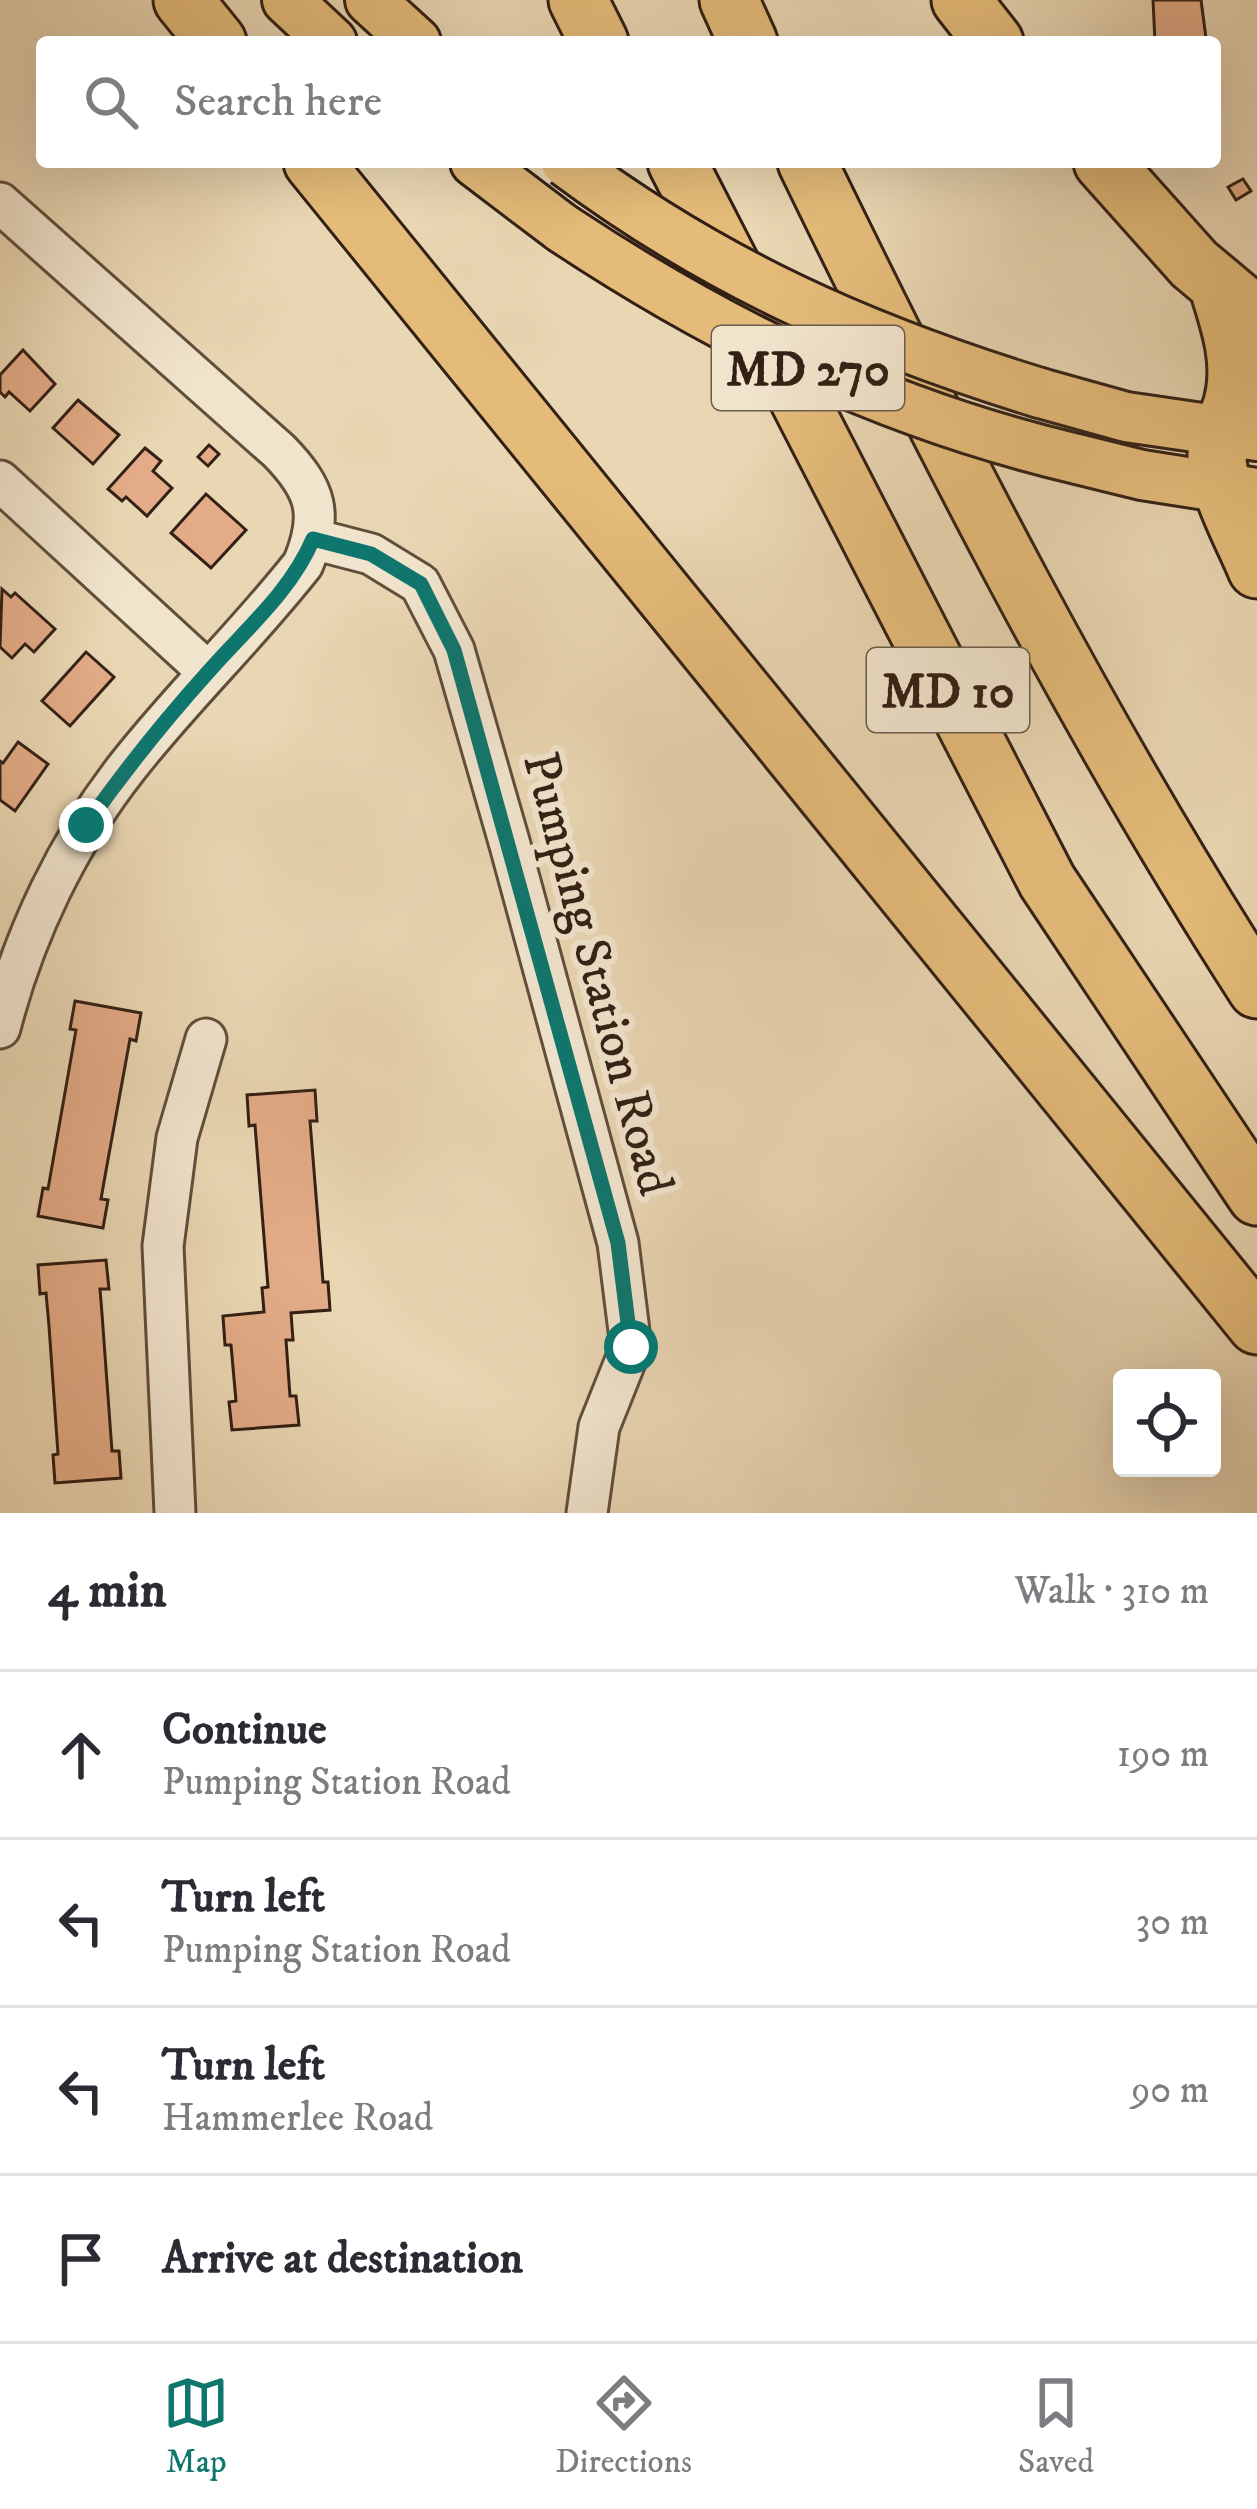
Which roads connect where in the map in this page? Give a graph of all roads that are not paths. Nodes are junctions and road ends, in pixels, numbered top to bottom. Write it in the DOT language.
graph roads {
  1 [pos="183,0"];
  2 [pos="287,0"];
  3 [pos="370,0"];
  4 [pos="578,0"];
  5 [pos="608,0"];
  6 [pos="729,0"];
  7 [pos="961,0"];
  8 [pos="212,36"];
  9 [pos="326,36"];
  10 [pos="409,36"];
  11 [pos="596,36"];
  12 [pos="623,36"];
  13 [pos="745,36"];
  14 [pos="989,36"];
  15 [pos="318,168"];
  16 [pos="483,168"];
  17 [pos="575,168"];
  18 [pos="680,168"];
  19 [pos="809,168"];
  20 [pos="1108,168"];
  21 [pos="0,203"];
  22 [pos="1237,300"];
  23 [pos="1239,433"];
  24 [pos="0,481"];
  25 [pos="1239,490"];
  26 [pos="313,539"];
  27 [pos="1257,569"];
  28 [pos="208,672"];
  29 [pos="1257,989"];
  30 [pos="0,1028"];
  31 [pos="206,1039"];
  32 [pos="1257,1196"];
  33 [pos="1257,1325"];
  34 [pos="175,1513"];
  35 [pos="587,1513"];
  1 -- 8 [label="highway"];
  2 -- 9 [label="main road"];
  3 -- 10 [label="main road"];
  4 -- 11 [label="highway"];
  5 -- 12 [label="highway"];
  6 -- 13 [label="highway"];
  7 -- 14 [label="highway"];
  15 -- 33 [label="highway"];
  16 -- 25 [label="main road, MD 270, bridge"];
  17 -- 23 [label="main road, MD 270, bridge"];
  18 -- 32 [label="highway, MD 10"];
  19 -- 29 [label="highway, MD 10"];
  20 -- 22 [label="highway"];
  21 -- 26 [label="street"];
  22 -- 23 [label="highway"];
  23 -- 25 [label="highway"];
  24 -- 28 [label="street"];
  25 -- 27 [label="highway"];
  26 -- 28 [label="street"];
  26 -- 35 [label="street, Pumping Station Road"];
  28 -- 30 [label="street"];
  31 -- 34 [label="street"];
}
